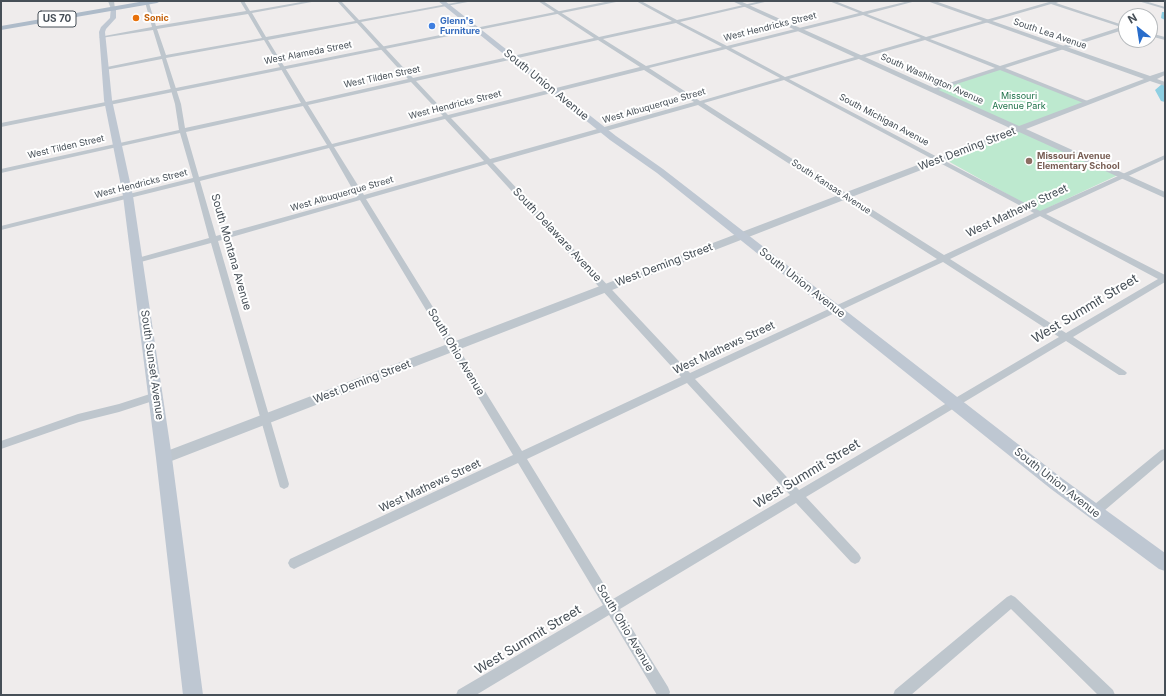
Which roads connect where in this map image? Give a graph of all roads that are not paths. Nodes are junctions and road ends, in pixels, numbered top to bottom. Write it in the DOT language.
graph roads {
  1 [pos="157,1"];
  2 [pos="242,1"];
  3 [pos="315,1"];
  4 [pos="339,1"];
  5 [pos="471,1"];
  6 [pos="540,1"];
  7 [pos="618,1"];
  8 [pos="638,1"];
  9 [pos="735,1"];
  10 [pos="767,1"];
  11 [pos="831,1"];
  12 [pos="914,1"];
  13 [pos="930,1"];
  14 [pos="1044,1"];
  15 [pos="1059,1"];
  16 [pos="1140,1"];
  17 [pos="147,3"];
  18 [pos="444,3"];
  19 [pos="1051,3"];
  20 [pos="112,5"];
  21 [pos="746,6"];
  22 [pos="1165,8"];
  23 [pos="249,12"];
  24 [pos="559,13"];
  25 [pos="863,14"];
  26 [pos="677,21"];
  27 [pos="988,21"];
  28 [pos="359,22"];
  29 [pos="1118,24"];
  30 [pos="1,26"];
  31 [pos="155,28"];
  32 [pos="477,29"];
  33 [pos="799,30"];
  34 [pos="1118,30"];
  35 [pos="102,37"];
  36 [pos="600,38"];
  37 [pos="926,38"];
  38 [pos="265,39"];
  39 [pos="383,48"];
  40 [pos="726,48"];
  41 [pos="1063,48"];
  42 [pos="163,57"];
  43 [pos="860,57"];
  44 [pos="512,58"];
  45 [pos="105,68"];
  46 [pos="283,68"];
  47 [pos="646,68"];
  48 [pos="1001,68"];
  49 [pos="1165,73"];
  50 [pos="785,78"];
  51 [pos="1151,79"];
  52 [pos="413,80"];
  53 [pos="1164,83"];
  54 [pos="174,90"];
  55 [pos="553,90"];
  56 [pos="933,90"];
  57 [pos="700,102"];
  58 [pos="109,103"];
  59 [pos="1088,103"];
  60 [pos="304,104"];
  61 [pos="447,117"];
  62 [pos="1,125"];
  63 [pos="1019,129"];
  64 [pos="602,130"];
  65 [pos="182,131"];
  66 [pos="117,145"];
  67 [pos="330,146"];
  68 [pos="1165,157"];
  69 [pos="939,160"];
  70 [pos="489,162"];
  71 [pos="1,171"];
  72 [pos="1123,176"];
  73 [pos="197,179"];
  74 [pos="1165,195"];
  75 [pos="128,196"];
  76 [pos="845,196"];
  77 [pos="362,198"];
  78 [pos="1041,213"];
  79 [pos="1,228"];
  80 [pos="742,236"];
  81 [pos="214,239"];
  82 [pos="944,259"];
  83 [pos="137,261"];
  84 [pos="1165,278"];
  85 [pos="605,288"];
  86 [pos="835,310"];
  87 [pos="1066,337"];
  88 [pos="452,347"];
  89 [pos="1122,373"];
  90 [pos="689,378"];
  91 [pos="156,396"];
  92 [pos="955,403"];
  93 [pos="266,419"];
  94 [pos="1,445"];
  95 [pos="1165,453"];
  96 [pos="519,457"];
  97 [pos="164,458"];
  98 [pos="284,484"];
  99 [pos="798,496"];
  100 [pos="1094,512"];
  101 [pos="855,558"];
  102 [pos="294,563"];
  103 [pos="1165,563"];
  104 [pos="612,607"];
  105 [pos="663,692"];
  106 [pos="192,695"];
  107 [pos="463,695"];
  108 [pos="900,695"];
  109 [pos="1108,695"];
  1 -- 17 [label="main road, US 70"];
  2 -- 23 [label="street, South Ohio Avenue"];
  3 -- 23 [label="street"];
  4 -- 28 [label="street, South Delaware Avenue"];
  5 -- 18 [label="street"];
  6 -- 24 [label="street, South Kansas Avenue"];
  7 -- 24 [label="street, West Alameda Street"];
  8 -- 26 [label="street, South Michigan Avenue"];
  9 -- 21 [label="street, South Washington Avenue"];
  10 -- 21 [label="street, West Tilden Street"];
  11 -- 25 [label="street"];
  12 -- 25 [label="street, West Hendricks Street"];
  13 -- 27 [label="street, South Lea Avenue"];
  14 -- 19 [label="street"];
  15 -- 19 [label="street, West Albuquerque Street"];
  16 -- 22 [label="street"];
  17 -- 20 [label="main road, US 70"];
  17 -- 31 [label="street, South Montana Avenue"];
  18 -- 28 [label="street"];
  18 -- 32 [label="main road, South Union Avenue"];
  19 -- 27 [label="street, West Albuquerque Street"];
  19 -- 29 [label="street"];
  20 -- 30 [label="main road, US 70"];
  20 -- 35 [label="main road"];
  21 -- 26 [label="street, West Tilden Street"];
  21 -- 33 [label="street, South Washington Avenue"];
  23 -- 31 [label="street"];
  23 -- 38 [label="street, South Ohio Avenue"];
  24 -- 32 [label="street, West Alameda Street"];
  24 -- 36 [label="street, South Kansas Avenue"];
  25 -- 33 [label="street, West Hendricks Street"];
  25 -- 37 [label="street"];
  26 -- 36 [label="street, West Tilden Street"];
  26 -- 40 [label="street, South Michigan Avenue"];
  27 -- 37 [label="street, West Albuquerque Street"];
  27 -- 41 [label="street, South Lea Avenue"];
  28 -- 38 [label="street"];
  28 -- 39 [label="street, South Delaware Avenue"];
  31 -- 35 [label="street"];
  31 -- 42 [label="street, South Montana Avenue"];
  32 -- 39 [label="street, West Alameda Street"];
  32 -- 44 [label="main road, South Union Avenue"];
  33 -- 40 [label="street, West Hendricks Street"];
  33 -- 43 [label="street, South Washington Avenue"];
  34 -- 41 [label="street"];
  35 -- 45 [label="main road, South Sunset Avenue"];
  36 -- 44 [label="street, West Tilden Street"];
  36 -- 47 [label="street, South Kansas Avenue"];
  37 -- 43 [label="street, West Albuquerque Street"];
  37 -- 48 [label="street"];
  38 -- 42 [label="street"];
  38 -- 46 [label="street, South Ohio Avenue"];
  39 -- 46 [label="street, West Alameda Street"];
  39 -- 52 [label="street, South Delaware Avenue"];
  40 -- 47 [label="street, West Hendricks Street"];
  40 -- 50 [label="street, South Michigan Avenue"];
  41 -- 48 [label="street"];
  41 -- 51 [label="street, South Lea Avenue"];
  42 -- 45 [label="street"];
  42 -- 54 [label="street, South Montana Avenue"];
  43 -- 50 [label="street, West Albuquerque Street"];
  43 -- 56 [label="street, South Washington Avenue"];
  44 -- 52 [label="street, West Tilden Street"];
  44 -- 55 [label="main road, South Union Avenue"];
  45 -- 58 [label="main road, South Sunset Avenue"];
  46 -- 54 [label="street, West Alameda Street"];
  46 -- 60 [label="street, South Ohio Avenue"];
  47 -- 55 [label="street, West Hendricks Street"];
  47 -- 57 [label="street, South Kansas Avenue"];
  48 -- 56 [label="street"];
  48 -- 59 [label="street"];
  49 -- 51 [label="street, West Deming Street"];
  50 -- 57 [label="street, West Albuquerque Street"];
  50 -- 69 [label="street, South Michigan Avenue"];
  51 -- 53 [label="street, South Lea Avenue"];
  51 -- 59 [label="street, West Deming Street"];
  52 -- 60 [label="street, West Tilden Street"];
  52 -- 61 [label="street, South Delaware Avenue"];
  54 -- 58 [label="street, West Alameda Street"];
  54 -- 65 [label="street, South Montana Avenue"];
  55 -- 61 [label="street, West Hendricks Street"];
  55 -- 64 [label="main road, South Union Avenue"];
  56 -- 63 [label="street, South Washington Avenue"];
  57 -- 64 [label="street, West Albuquerque Street"];
  57 -- 76 [label="street, South Kansas Avenue"];
  58 -- 62 [label="street, West Alameda Street"];
  58 -- 66 [label="main road, South Sunset Avenue"];
  59 -- 63 [label="street, West Deming Street"];
  60 -- 65 [label="street, West Tilden Street"];
  60 -- 67 [label="street, South Ohio Avenue"];
  61 -- 67 [label="street, West Hendricks Street"];
  61 -- 70 [label="street, South Delaware Avenue"];
  63 -- 69 [label="street, West Deming Street"];
  63 -- 72 [label="street, South Washington Avenue"];
  64 -- 70 [label="street, West Albuquerque Street"];
  64 -- 80 [label="main road, South Union Avenue"];
  65 -- 66 [label="street, West Tilden Street"];
  65 -- 73 [label="street, South Montana Avenue"];
  66 -- 71 [label="street, West Tilden Street"];
  66 -- 75 [label="main road, South Sunset Avenue"];
  67 -- 73 [label="street, West Hendricks Street"];
  67 -- 77 [label="street, South Ohio Avenue"];
  68 -- 72 [label="street, West Mathews Street"];
  69 -- 76 [label="street, West Deming Street"];
  69 -- 78 [label="street, South Michigan Avenue"];
  70 -- 77 [label="street, West Albuquerque Street"];
  70 -- 85 [label="street, South Delaware Avenue"];
  72 -- 74 [label="street, South Washington Avenue"];
  72 -- 78 [label="street, West Mathews Street"];
  73 -- 75 [label="street, West Hendricks Street"];
  73 -- 81 [label="street, South Montana Avenue"];
  75 -- 79 [label="street, West Hendricks Street"];
  75 -- 83 [label="main road, South Sunset Avenue"];
  76 -- 80 [label="street, West Deming Street"];
  76 -- 82 [label="street, South Kansas Avenue"];
  77 -- 81 [label="street, West Albuquerque Street"];
  77 -- 88 [label="street, South Ohio Avenue"];
  78 -- 82 [label="street, West Mathews Street"];
  78 -- 84 [label="street, South Michigan Avenue"];
  80 -- 85 [label="street, West Deming Street"];
  80 -- 86 [label="main road, South Union Avenue"];
  81 -- 83 [label="street, West Albuquerque Street"];
  81 -- 93 [label="street, South Montana Avenue"];
  82 -- 86 [label="street, West Mathews Street"];
  82 -- 87 [label="street, South Kansas Avenue"];
  83 -- 91 [label="main road, South Sunset Avenue"];
  84 -- 87 [label="street, West Summit Street"];
  85 -- 88 [label="street, West Deming Street"];
  85 -- 90 [label="street, South Delaware Avenue"];
  86 -- 90 [label="street, West Mathews Street"];
  86 -- 92 [label="main road, South Union Avenue"];
  87 -- 89 [label="street, South Kansas Avenue"];
  87 -- 92 [label="street, West Summit Street"];
  88 -- 93 [label="street, West Deming Street"];
  88 -- 96 [label="street, South Ohio Avenue"];
  90 -- 96 [label="street, West Mathews Street"];
  90 -- 99 [label="street, South Delaware Avenue"];
  91 -- 94 [label="street"];
  91 -- 97 [label="main road, South Sunset Avenue"];
  92 -- 99 [label="street, West Summit Street"];
  92 -- 100 [label="main road, South Union Avenue"];
  93 -- 97 [label="street, West Deming Street"];
  93 -- 98 [label="street, South Montana Avenue"];
  95 -- 100 [label="street"];
  96 -- 102 [label="street, West Mathews Street"];
  96 -- 104 [label="street, South Ohio Avenue"];
  97 -- 106 [label="main road, South Sunset Avenue"];
  99 -- 101 [label="street, South Delaware Avenue"];
  99 -- 104 [label="street, West Summit Street"];
  100 -- 103 [label="main road, South Union Avenue"];
  104 -- 105 [label="street, South Ohio Avenue"];
  104 -- 107 [label="street, West Summit Street"];
  108 -- 109 [label="street"];
}
